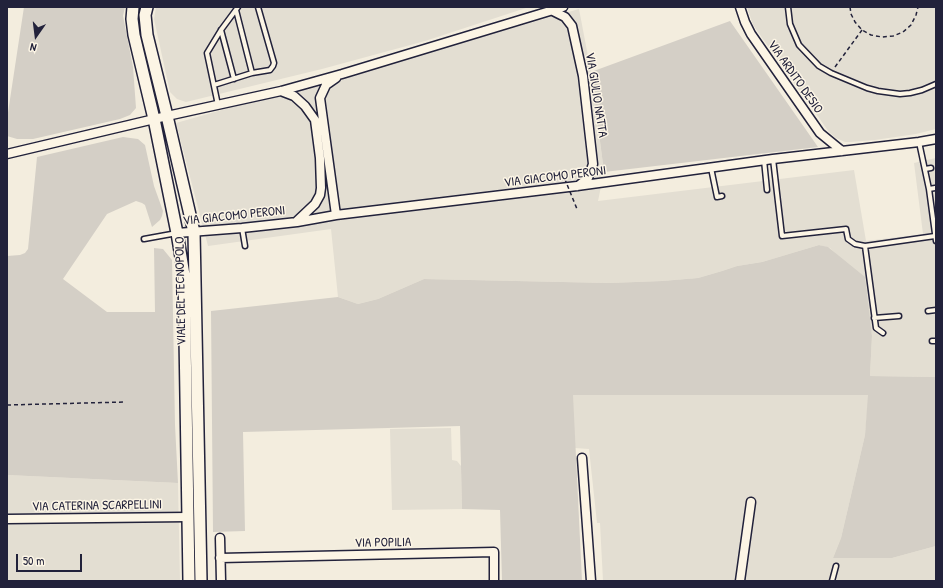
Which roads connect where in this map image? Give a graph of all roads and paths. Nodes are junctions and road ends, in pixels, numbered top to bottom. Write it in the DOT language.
graph roads {
  1 [pos="133,7"];
  2 [pos="147,7"];
  3 [pos="258,7"];
  4 [pos="563,7"];
  5 [pos="740,7"];
  6 [pos="788,7"];
  7 [pos="850,7"];
  8 [pos="918,7"];
  9 [pos="237,8"];
  10 [pos="553,11"];
  11 [pos="221,30"];
  12 [pos="862,30"];
  13 [pos="252,73"];
  14 [pos="831,73"];
  15 [pos="342,74"];
  16 [pos="234,79"];
  17 [pos="936,84"];
  18 [pos="214,85"];
  19 [pos="281,91"];
  20 [pos="218,105"];
  21 [pos="167,116"];
  22 [pos="154,119"];
  23 [pos="936,139"];
  24 [pos="919,142"];
  25 [pos="842,151"];
  26 [pos="7,154"];
  27 [pos="773,158"];
  28 [pos="764,160"];
  29 [pos="711,167"];
  30 [pos="931,168"];
  31 [pos="925,169"];
  32 [pos="562,172"];
  33 [pos="577,186"];
  34 [pos="935,188"];
  35 [pos="929,189"];
  36 [pos="767,190"];
  37 [pos="722,196"];
  38 [pos="577,209"];
  39 [pos="934,210"];
  40 [pos="336,215"];
  41 [pos="297,222"];
  42 [pos="242,228"];
  43 [pos="194,232"];
  44 [pos="177,233"];
  45 [pos="936,238"];
  46 [pos="144,239"];
  47 [pos="245,246"];
  48 [pos="865,246"];
  49 [pos="936,310"];
  50 [pos="928,311"];
  51 [pos="899,316"];
  52 [pos="874,318"];
  53 [pos="883,333"];
  54 [pos="124,402"];
  55 [pos="7,405"];
  56 [pos="582,458"];
  57 [pos="751,502"];
  58 [pos="188,517"];
  59 [pos="7,519"];
  60 [pos="220,538"];
  61 [pos="220,558"];
  62 [pos="836,566"];
  63 [pos="189,581"];
  64 [pos="201,581"];
  65 [pos="221,581"];
  66 [pos="494,581"];
  67 [pos="591,581"];
  68 [pos="740,581"];
  69 [pos="832,581"];
  1 -- 22 [label="main road, VIALE DEL TECNOPOLO"];
  2 -- 21 [label="main road, VIALE DEL TECNOPOLO"];
  3 -- 13 [label="lane"];
  4 -- 10 [label="street"];
  5 -- 25 [label="street, VIA ARDITO DESIO"];
  6 -- 14 [label="lane"];
  7 -- 12 [label="path"];
  8 -- 12 [label="path"];
  9 -- 11 [label="lane"];
  9 -- 13 [label="lane"];
  10 -- 15 [label="street"];
  10 -- 33 [label="street, VIA GIULIO NATTA"];
  11 -- 16 [label="lane"];
  11 -- 18 [label="lane"];
  12 -- 14 [label="path"];
  13 -- 16 [label="lane"];
  14 -- 17 [label="lane"];
  15 -- 19 [label="street"];
  15 -- 40 [label="street"];
  16 -- 18 [label="lane"];
  18 -- 20 [label="lane"];
  19 -- 20 [label="street"];
  19 -- 41 [label="street"];
  20 -- 21 [label="street"];
  21 -- 22 [label="street"];
  21 -- 43 [label="main road, VIALE DEL TECNOPOLO"];
  22 -- 26 [label="street"];
  22 -- 44 [label="main road, VIALE DEL TECNOPOLO"];
  23 -- 24 [label="street, VIA GIACOMO PERONI"];
  24 -- 25 [label="street, VIA GIACOMO PERONI"];
  24 -- 31 [label="lane"];
  25 -- 27 [label="street, VIA GIACOMO PERONI"];
  27 -- 28 [label="street, VIA GIACOMO PERONI"];
  27 -- 48 [label="lane"];
  28 -- 29 [label="street, VIA GIACOMO PERONI"];
  28 -- 36 [label="lane"];
  29 -- 33 [label="street, VIA GIACOMO PERONI"];
  29 -- 37 [label="lane"];
  30 -- 31 [label="lane"];
  31 -- 35 [label="lane"];
  32 -- 38 [label="path, bridge"];
  33 -- 40 [label="street, VIA GIACOMO PERONI"];
  34 -- 35 [label="lane"];
  35 -- 39 [label="lane"];
  39 -- 45 [label="lane"];
  40 -- 41 [label="street, VIA GIACOMO PERONI"];
  41 -- 42 [label="street, VIA GIACOMO PERONI"];
  42 -- 43 [label="street, VIA GIACOMO PERONI"];
  42 -- 47 [label="lane"];
  43 -- 44 [label="street, VIA GIACOMO PERONI"];
  43 -- 64 [label="main road, VIALE DEL TECNOPOLO"];
  44 -- 46 [label="lane"];
  44 -- 58 [label="main road, VIALE DEL TECNOPOLO"];
  45 -- 48 [label="lane"];
  48 -- 52 [label="lane"];
  49 -- 50 [label="lane"];
  51 -- 52 [label="lane"];
  52 -- 53 [label="lane"];
  54 -- 55 [label="path"];
  56 -- 67 [label="street"];
  57 -- 68 [label="street"];
  58 -- 59 [label="street, VIA CATERINA SCARPELLINI"];
  58 -- 63 [label="main road, VIALE DEL TECNOPOLO"];
  60 -- 61 [label="street"];
  61 -- 65 [label="street"];
  61 -- 66 [label="street, VIA POPILIA"];
  62 -- 69 [label="lane"];
}
